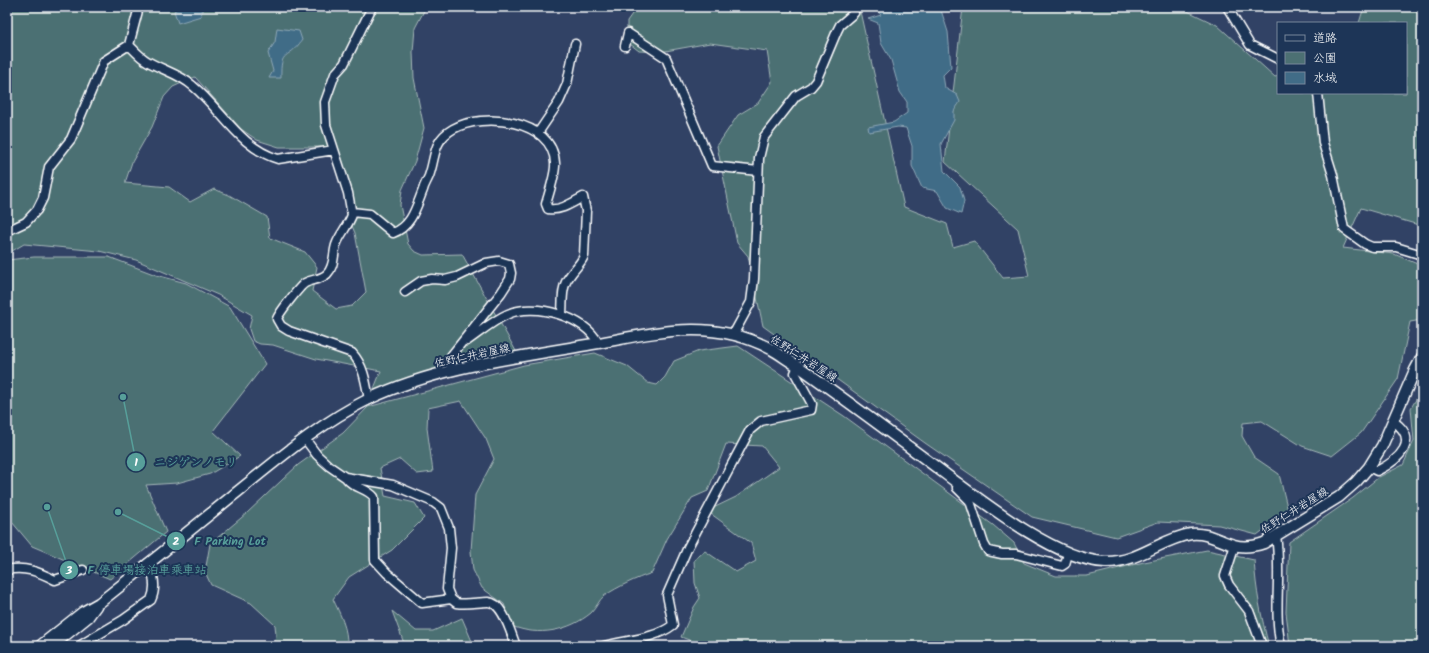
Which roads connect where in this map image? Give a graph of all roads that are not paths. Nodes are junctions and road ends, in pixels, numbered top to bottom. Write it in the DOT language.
graph roads {
  1 [pos="139,7"];
  2 [pos="372,7"];
  3 [pos="851,7"];
  4 [pos="1227,7"];
  5 [pos="575,44"];
  6 [pos="129,45"];
  7 [pos="625,46"];
  8 [pos="1277,58"];
  9 [pos="1318,94"];
  10 [pos="538,133"];
  11 [pos="334,150"];
  12 [pos="758,171"];
  13 [pos="352,212"];
  14 [pos="7,231"];
  15 [pos="1422,254"];
  16 [pos="405,292"];
  17 [pos="562,314"];
  18 [pos="733,335"];
  19 [pos="598,343"];
  20 [pos="462,345"];
  21 [pos="1422,357"];
  22 [pos="798,366"];
  23 [pos="450,371"];
  24 [pos="369,400"];
  25 [pos="1393,421"];
  26 [pos="305,439"];
  27 [pos="1369,467"];
  28 [pos="345,477"];
  29 [pos="958,483"];
  30 [pos="1276,536"];
  31 [pos="1235,545"];
  32 [pos="1068,554"];
  33 [pos="148,563"];
  34 [pos="7,570"];
  35 [pos="83,570"];
  36 [pos="451,599"];
  37 [pos="99,603"];
  38 [pos="624,643"];
  39 [pos="40,646"];
  40 [pos="52,646"];
  41 [pos="79,646"];
  42 [pos="516,646"];
  43 [pos="604,646"];
  44 [pos="1262,646"];
  45 [pos="1281,646"];
  1 -- 6 [label="street"];
  2 -- 11 [label="street"];
  3 -- 12 [label="street"];
  4 -- 8 [label="street"];
  5 -- 10 [label="street"];
  6 -- 11 [label="street"];
  6 -- 14 [label="street"];
  7 -- 12 [label="street"];
  9 -- 15 [label="street"];
  10 -- 13 [label="street"];
  10 -- 17 [label="street"];
  11 -- 13 [label="street"];
  12 -- 18 [label="street"];
  13 -- 24 [label="street"];
  16 -- 20 [label="street"];
  17 -- 19 [label="street"];
  17 -- 20 [label="street"];
  18 -- 19 [label="main road, 佐野仁井岩屋線"];
  18 -- 22 [label="main road, 佐野仁井岩屋線"];
  19 -- 23 [label="main road, 佐野仁井岩屋線"];
  20 -- 23 [label="street"];
  21 -- 25 [label="main road, 佐野仁井岩屋線"];
  22 -- 29 [label="main road, 佐野仁井岩屋線"];
  22 -- 38 [label="street"];
  23 -- 24 [label="main road, 佐野仁井岩屋線"];
  24 -- 26 [label="main road, 佐野仁井岩屋線"];
  25 -- 27 [label="main road, 佐野仁井岩屋線"];
  25 -- 27 [label="street"];
  26 -- 28 [label="street"];
  26 -- 33 [label="main road, 佐野仁井岩屋線"];
  27 -- 30 [label="main road, 佐野仁井岩屋線"];
  28 -- 36 [label="street"];
  28 -- 36 [label="street"];
  29 -- 32 [label="main road, 佐野仁井岩屋線"];
  29 -- 32 [label="street"];
  30 -- 31 [label="main road, 佐野仁井岩屋線"];
  30 -- 45 [label="street"];
  31 -- 32 [label="main road, 佐野仁井岩屋線"];
  31 -- 44 [label="street"];
  33 -- 37 [label="main road, 佐野仁井岩屋線"];
  33 -- 41 [label="street"];
  34 -- 35 [label="street"];
  36 -- 42 [label="street"];
  37 -- 39 [label="main road, 佐野仁井岩屋線"];
  37 -- 40 [label="main road, 佐野仁井岩屋線"];
  38 -- 43 [label="street"];
}
